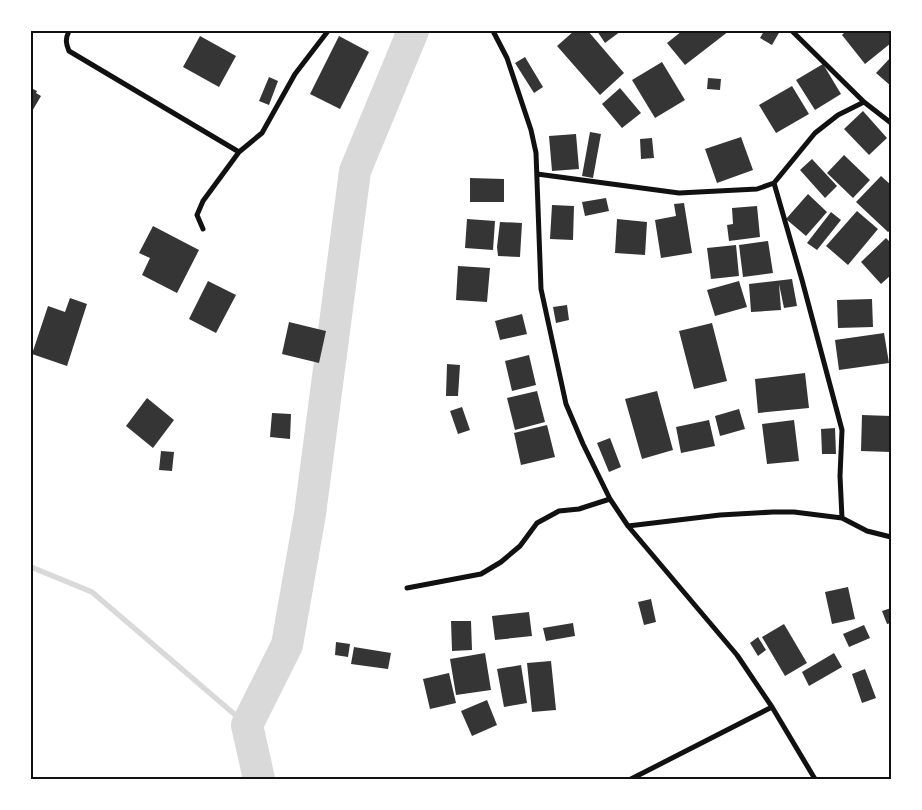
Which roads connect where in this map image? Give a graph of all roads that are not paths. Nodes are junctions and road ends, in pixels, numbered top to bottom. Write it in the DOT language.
graph roads {
  1 [pos="69,31"];
  2 [pos="328,31"];
  3 [pos="493,31"];
  4 [pos="792,31"];
  5 [pos="864,102"];
  6 [pos="891,123"];
  7 [pos="239,152"];
  8 [pos="537,174"];
  9 [pos="774,183"];
  10 [pos="203,229"];
  11 [pos="610,499"];
  12 [pos="842,518"];
  13 [pos="628,526"];
  14 [pos="891,537"];
  15 [pos="407,588"];
  16 [pos="772,707"];
  17 [pos="631,779"];
  18 [pos="815,779"];
  1 -- 7 [label="street"];
  2 -- 7 [label="street"];
  3 -- 8 [label="street"];
  4 -- 5 [label="street"];
  5 -- 6 [label="street"];
  5 -- 9 [label="street"];
  7 -- 10 [label="street"];
  8 -- 9 [label="street"];
  8 -- 11 [label="street"];
  9 -- 12 [label="street"];
  11 -- 13 [label="street"];
  11 -- 15 [label="street"];
  12 -- 13 [label="street"];
  12 -- 14 [label="street"];
  13 -- 16 [label="street"];
  16 -- 17 [label="street"];
  16 -- 18 [label="street"];
}
